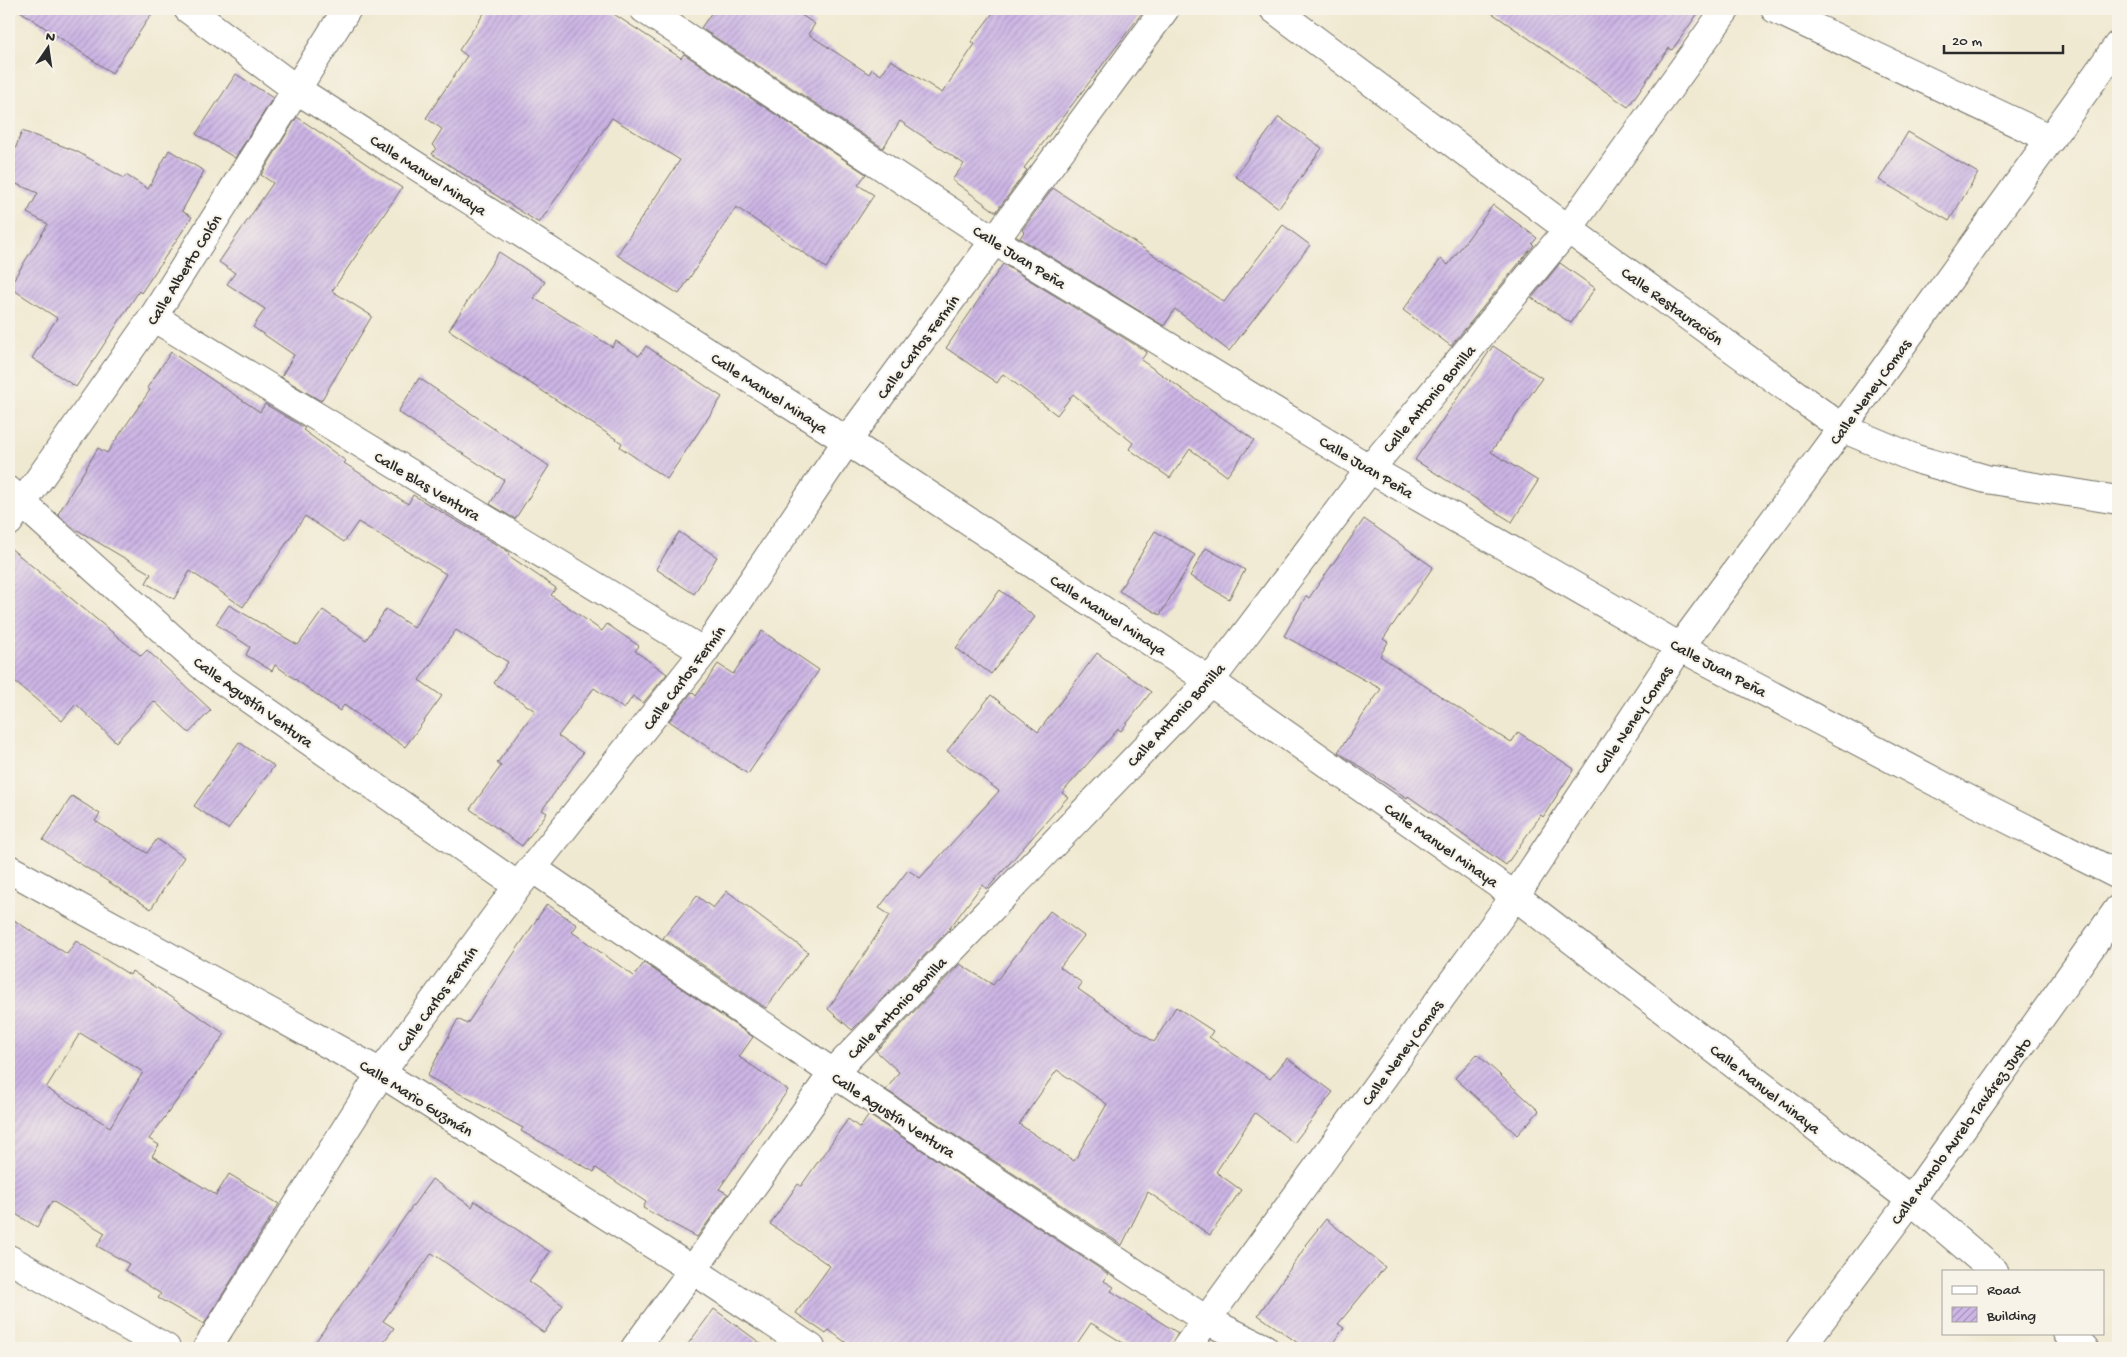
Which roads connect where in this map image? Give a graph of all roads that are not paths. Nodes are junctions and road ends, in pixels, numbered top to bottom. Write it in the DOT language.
graph roads {
  1 [pos="188,9"];
  2 [pos="347,9"];
  3 [pos="644,9"];
  4 [pos="1164,9"];
  5 [pos="1274,9"];
  6 [pos="1726,9"];
  7 [pos="1775,9"];
  8 [pos="2118,45"];
  9 [pos="296,89"];
  10 [pos="2051,139"];
  11 [pos="1568,229"];
  12 [pos="995,242"];
  13 [pos="153,318"];
  14 [pos="1842,428"];
  15 [pos="847,441"];
  16 [pos="1370,469"];
  17 [pos="2118,500"];
  18 [pos="14,506"];
  19 [pos="1680,647"];
  20 [pos="704,652"];
  21 [pos="1210,681"];
  22 [pos="9,869"];
  23 [pos="2118,875"];
  24 [pos="525,877"];
  25 [pos="1515,896"];
  26 [pos="2118,909"];
  27 [pos="381,1073"];
  28 [pos="833,1073"];
  29 [pos="1910,1200"];
  30 [pos="9,1259"];
  31 [pos="693,1270"];
  32 [pos="1993,1270"];
  33 [pos="1206,1320"];
  34 [pos="2068,1334"];
  35 [pos="166,1348"];
  36 [pos="207,1348"];
  37 [pos="635,1348"];
  38 [pos="811,1348"];
  39 [pos="1186,1348"];
  40 [pos="1264,1348"];
  41 [pos="1800,1348"];
  42 [pos="2084,1348"];
  1 -- 9 [label="street, Calle Manuel Minaya"];
  2 -- 9 [label="street, Calle Alberto Colón"];
  3 -- 12 [label="street, Calle Juan Peña"];
  4 -- 12 [label="street, Calle Carlos Fermín"];
  5 -- 11 [label="street, Calle Restauración"];
  6 -- 11 [label="street, Calle Antonio Bonilla"];
  7 -- 10 [label="street"];
  8 -- 10 [label="street, Calle Neney Comas"];
  9 -- 13 [label="street, Calle Alberto Colón"];
  9 -- 15 [label="street, Calle Manuel Minaya"];
  10 -- 14 [label="street, Calle Neney Comas"];
  11 -- 14 [label="street, Calle Restauración"];
  11 -- 16 [label="street, Calle Antonio Bonilla"];
  12 -- 15 [label="street, Calle Carlos Fermín"];
  12 -- 16 [label="street, Calle Juan Peña"];
  13 -- 18 [label="street, Calle Alberto Colón"];
  13 -- 20 [label="street, Calle Blas Ventura"];
  14 -- 17 [label="street, Calle Restauración"];
  14 -- 19 [label="street, Calle Neney Comas"];
  15 -- 20 [label="street, Calle Carlos Fermín"];
  15 -- 21 [label="street, Calle Manuel Minaya"];
  16 -- 19 [label="street, Calle Juan Peña"];
  16 -- 21 [label="street, Calle Antonio Bonilla"];
  18 -- 24 [label="street, Calle Agustín Ventura"];
  19 -- 23 [label="street, Calle Juan Peña"];
  19 -- 25 [label="street, Calle Neney Comas"];
  20 -- 24 [label="street, Calle Carlos Fermín"];
  21 -- 25 [label="street, Calle Manuel Minaya"];
  21 -- 28 [label="street, Calle Antonio Bonilla"];
  22 -- 27 [label="street, Calle Mario Guzmán"];
  24 -- 27 [label="street, Calle Carlos Fermín"];
  24 -- 28 [label="street, Calle Agustín Ventura"];
  25 -- 29 [label="street, Calle Manuel Minaya"];
  25 -- 33 [label="street, Calle Neney Comas"];
  26 -- 29 [label="street, Calle Manolo Aurelo Tavárez Justo"];
  27 -- 31 [label="street, Calle Mario Guzmán"];
  27 -- 36 [label="street, Calle Carlos Fermín"];
  28 -- 31 [label="street, Calle Antonio Bonilla"];
  28 -- 33 [label="street, Calle Agustín Ventura"];
  29 -- 32 [label="street, Calle Manuel Minaya"];
  29 -- 41 [label="street, Calle Manolo Aurelo Tavárez Justo"];
  30 -- 35 [label="street"];
  31 -- 37 [label="street, Calle Antonio Bonilla"];
  31 -- 38 [label="street, Calle Mario Guzmán"];
  33 -- 39 [label="street, Calle Neney Comas"];
  33 -- 40 [label="street, Calle Agustín Ventura"];
  34 -- 42 [label="street"];
}
